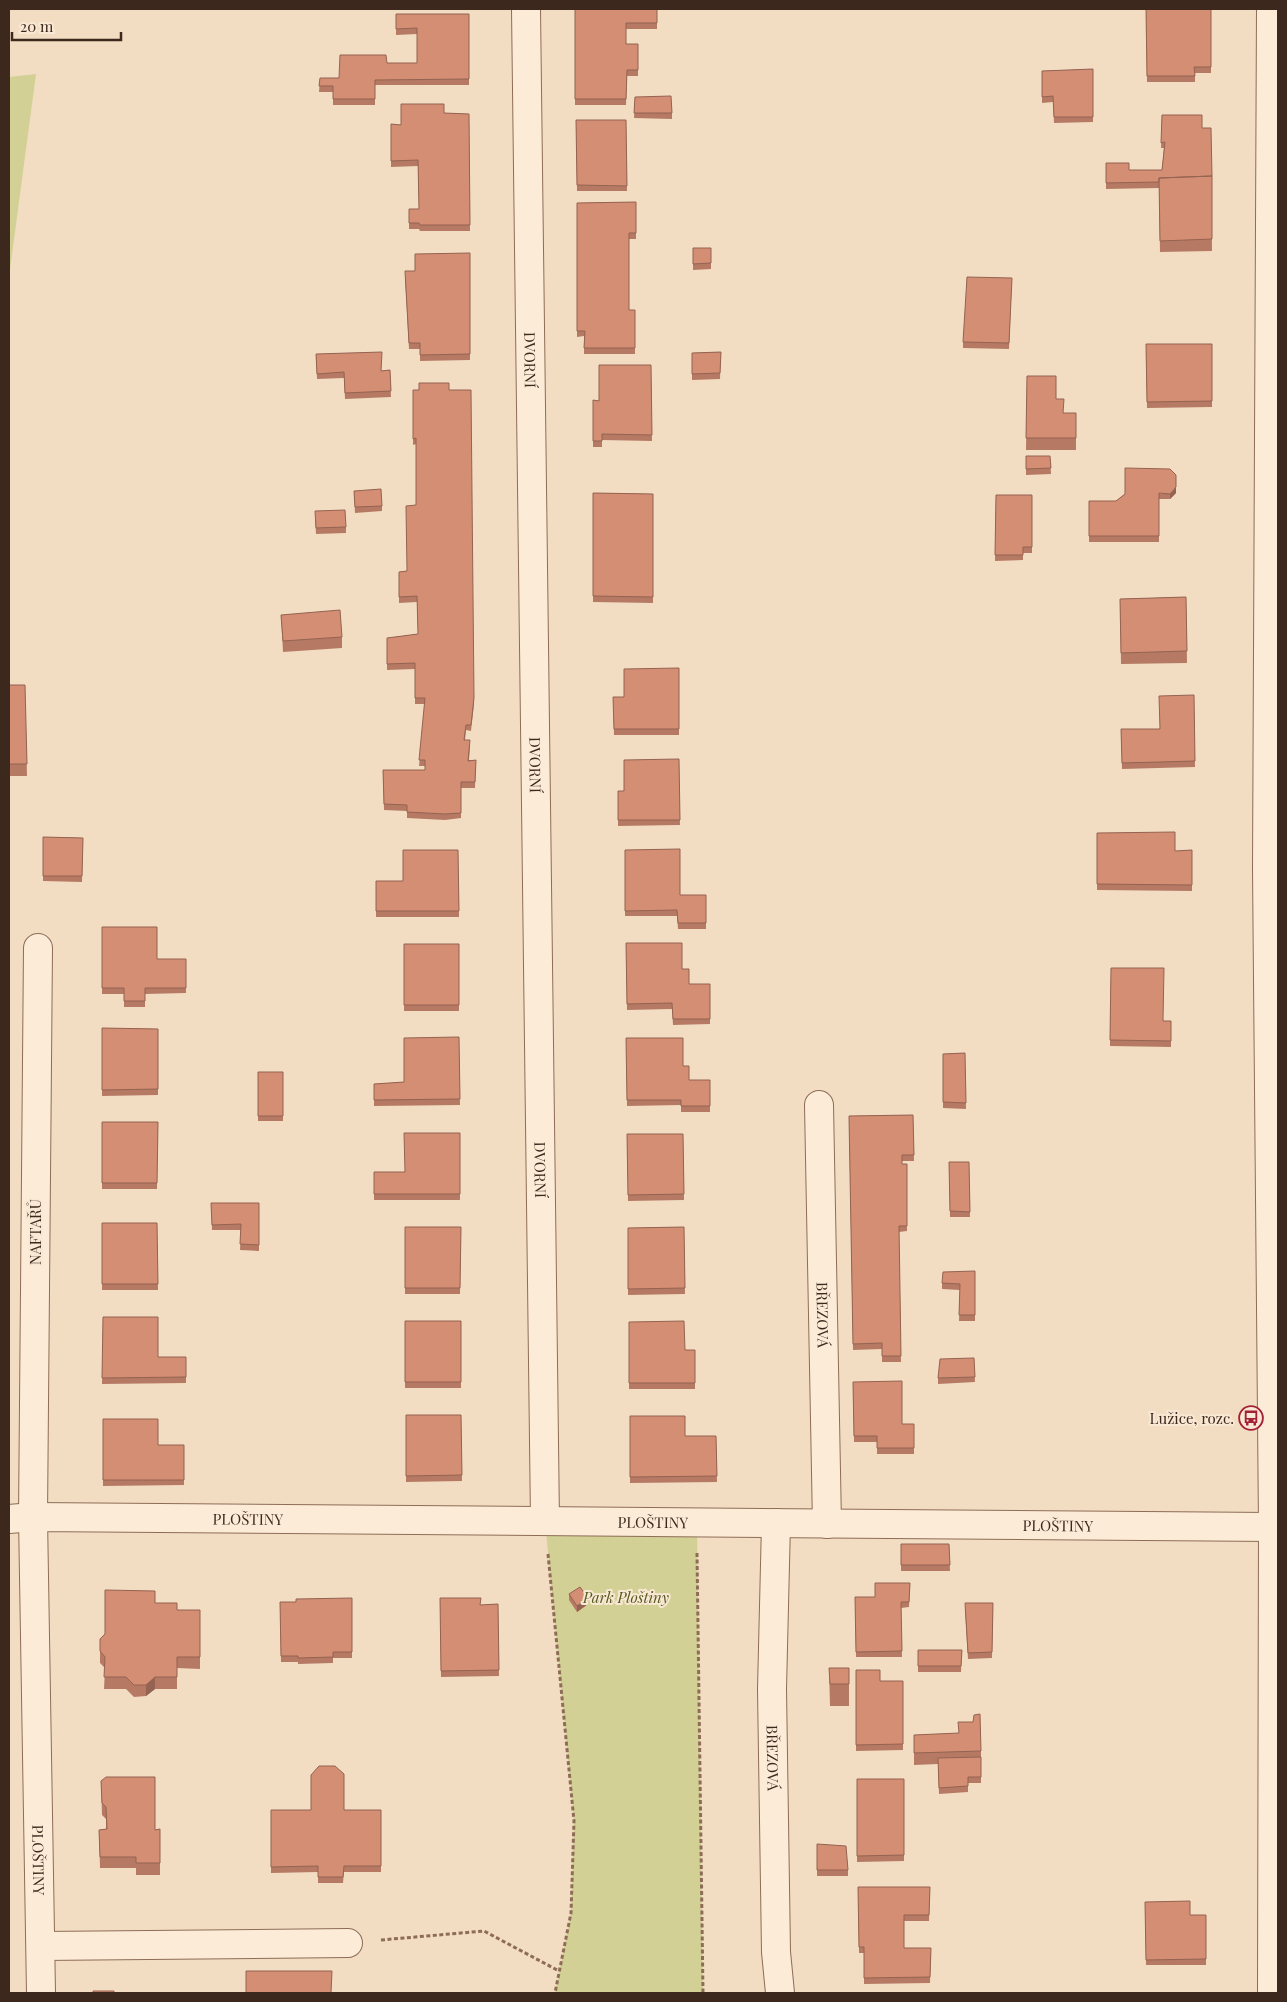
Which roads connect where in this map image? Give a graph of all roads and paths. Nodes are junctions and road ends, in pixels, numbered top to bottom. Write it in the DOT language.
graph roads {
  1 [pos="526,9"];
  2 [pos="1271,9"];
  3 [pos="38,948"];
  4 [pos="1273,963"];
  5 [pos="819,1105"];
  6 [pos="21,1518"];
  7 [pos="545,1522"];
  8 [pos="697,1523"];
  9 [pos="776,1523"];
  10 [pos="827,1524"];
  11 [pos="1273,1527"];
  12 [pos="348,1943"];
  13 [pos="41,1946"];
  14 [pos="559,1972"];
  15 [pos="41,1993"];
  16 [pos="555,1993"];
  17 [pos="703,1993"];
  18 [pos="780,1993"];
  19 [pos="1272,1993"];
  1 -- 7 [label="street, DVORNÍ"];
  2 -- 4 [label="street"];
  3 -- 6 [label="street, NAFTAŘŮ"];
  4 -- 11 [label="street"];
  5 -- 10 [label="street, BŘEZOVÁ"];
  6 -- 7 [label="street, PLOŠTINY"];
  6 -- 13 [label="street, PLOŠTINY"];
  7 -- 8 [label="street, PLOŠTINY"];
  7 -- 14 [label="path"];
  8 -- 9 [label="street, PLOŠTINY"];
  8 -- 17 [label="path"];
  9 -- 10 [label="street, PLOŠTINY"];
  9 -- 18 [label="street, BŘEZOVÁ"];
  10 -- 11 [label="street, PLOŠTINY"];
  11 -- 19 [label="street"];
  12 -- 13 [label="street"];
  12 -- 14 [label="path"];
  13 -- 15 [label="street, PLOŠTINY"];
  14 -- 16 [label="path"];
}
